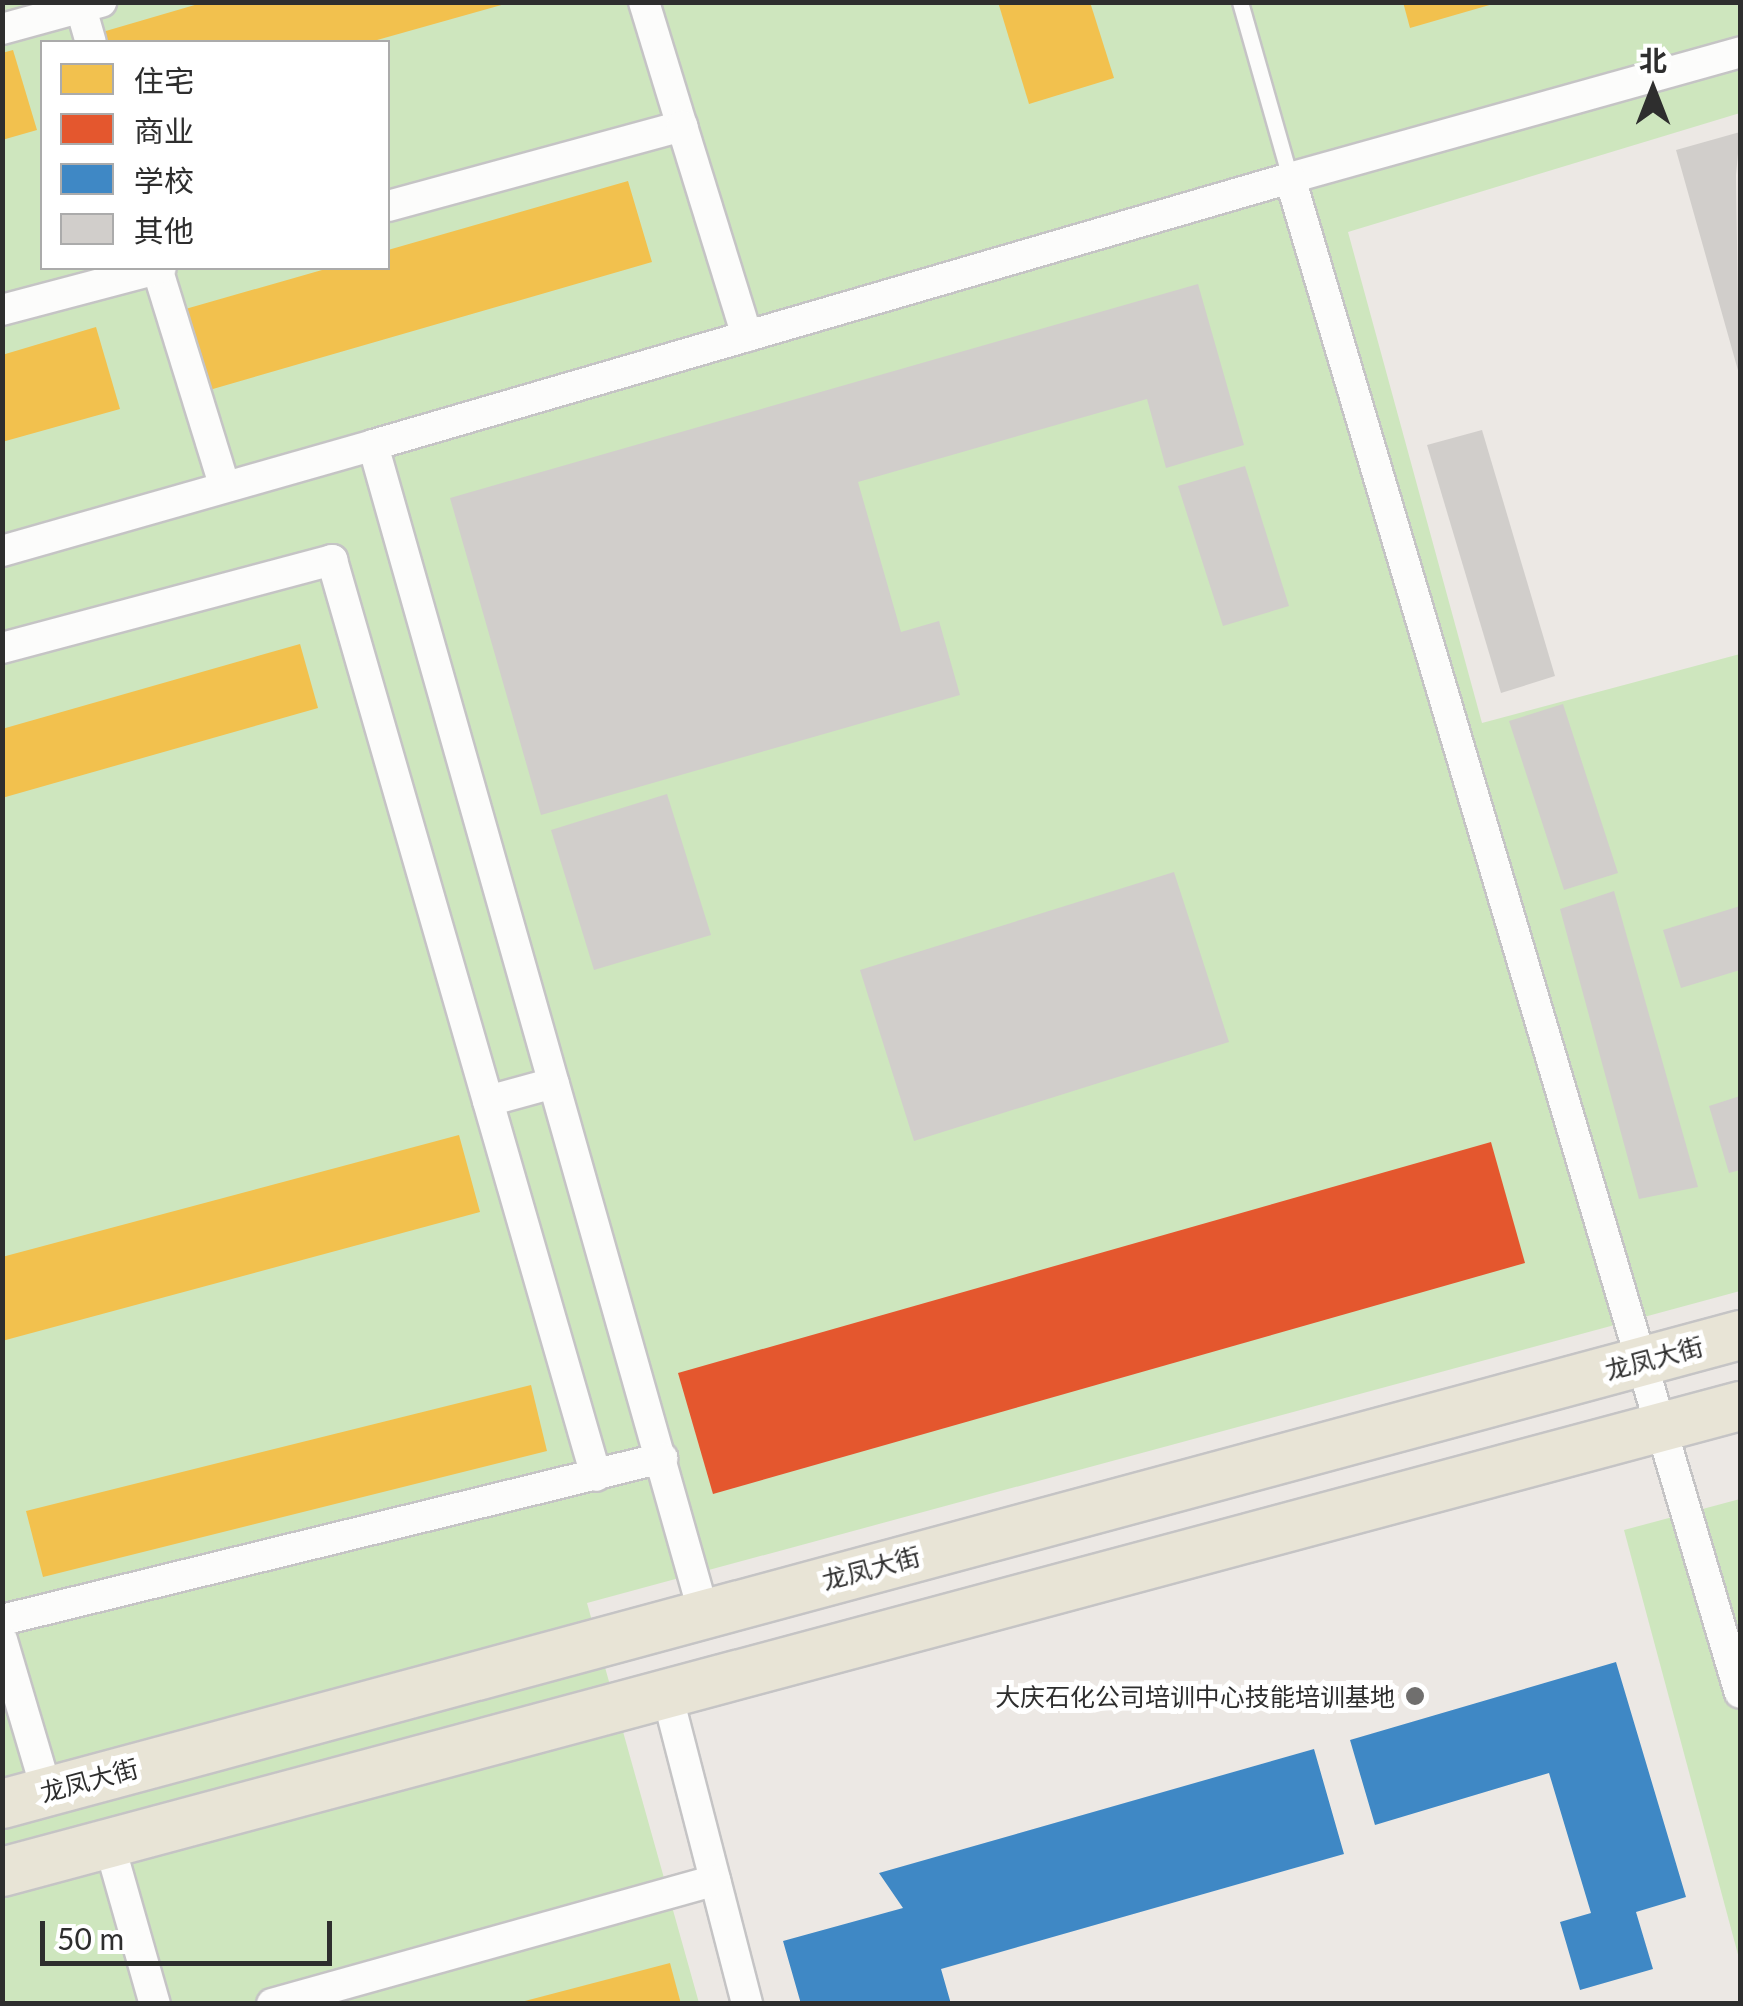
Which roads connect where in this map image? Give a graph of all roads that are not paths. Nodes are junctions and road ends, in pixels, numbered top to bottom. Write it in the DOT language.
graph roads {
  1 [pos="644,2"];
  2 [pos="1240,2"];
  3 [pos="91,5"];
  4 [pos="2,29"];
  5 [pos="91,40"];
  6 [pos="1740,52"];
  7 [pos="682,126"];
  8 [pos="1290,178"];
  9 [pos="390,205"];
  10 [pos="152,270"];
  11 [pos="160,270"];
  12 [pos="2,310"];
  13 [pos="747,336"];
  14 [pos="373,445"];
  15 [pos="225,487"];
  16 [pos="2,551"];
  17 [pos="2,648"];
  18 [pos="554,1082"];
  19 [pos="488,1101"];
  20 [pos="1740,1335"];
  21 [pos="1638,1362"];
  22 [pos="1740,1406"];
  23 [pos="1664,1426"];
  24 [pos="662,1458"];
  25 [pos="596,1476"];
  26 [pos="704,1614"];
  27 [pos="2,1620"];
  28 [pos="2,1640"];
  29 [pos="667,1694"];
  30 [pos="1740,1694"];
  31 [pos="25,1798"];
  32 [pos="109,1844"];
  33 [pos="2,1872"];
  34 [pos="715,1880"];
  35 [pos="155,2004"];
  36 [pos="272,2004"];
  37 [pos="747,2004"];
  1 -- 7 [label="street"];
  2 -- 8 [label="lane"];
  3 -- 4 [label="street"];
  3 -- 5 [label="street"];
  6 -- 8 [label="street"];
  7 -- 9 [label="street"];
  7 -- 13 [label="street"];
  8 -- 13 [label="street"];
  8 -- 21 [label="street"];
  10 -- 12 [label="street"];
  11 -- 15 [label="street"];
  13 -- 14 [label="street"];
  14 -- 15 [label="street"];
  14 -- 18 [label="street"];
  15 -- 16 [label="street"];
  17 -- 19 [label="street"];
  18 -- 19 [label="street"];
  18 -- 24 [label="street"];
  19 -- 25 [label="street"];
  20 -- 21 [label="main road, 龙凤大街"];
  21 -- 23 [label="street"];
  21 -- 26 [label="main road, 龙凤大街"];
  22 -- 23 [label="main road"];
  23 -- 29 [label="main road"];
  23 -- 30 [label="street"];
  24 -- 25 [label="street"];
  24 -- 26 [label="street"];
  25 -- 27 [label="street"];
  26 -- 31 [label="main road, 龙凤大街"];
  28 -- 31 [label="street"];
  29 -- 32 [label="main road"];
  29 -- 34 [label="street"];
  32 -- 33 [label="main road"];
  32 -- 35 [label="street"];
  34 -- 36 [label="street"];
  34 -- 37 [label="street"];
}
